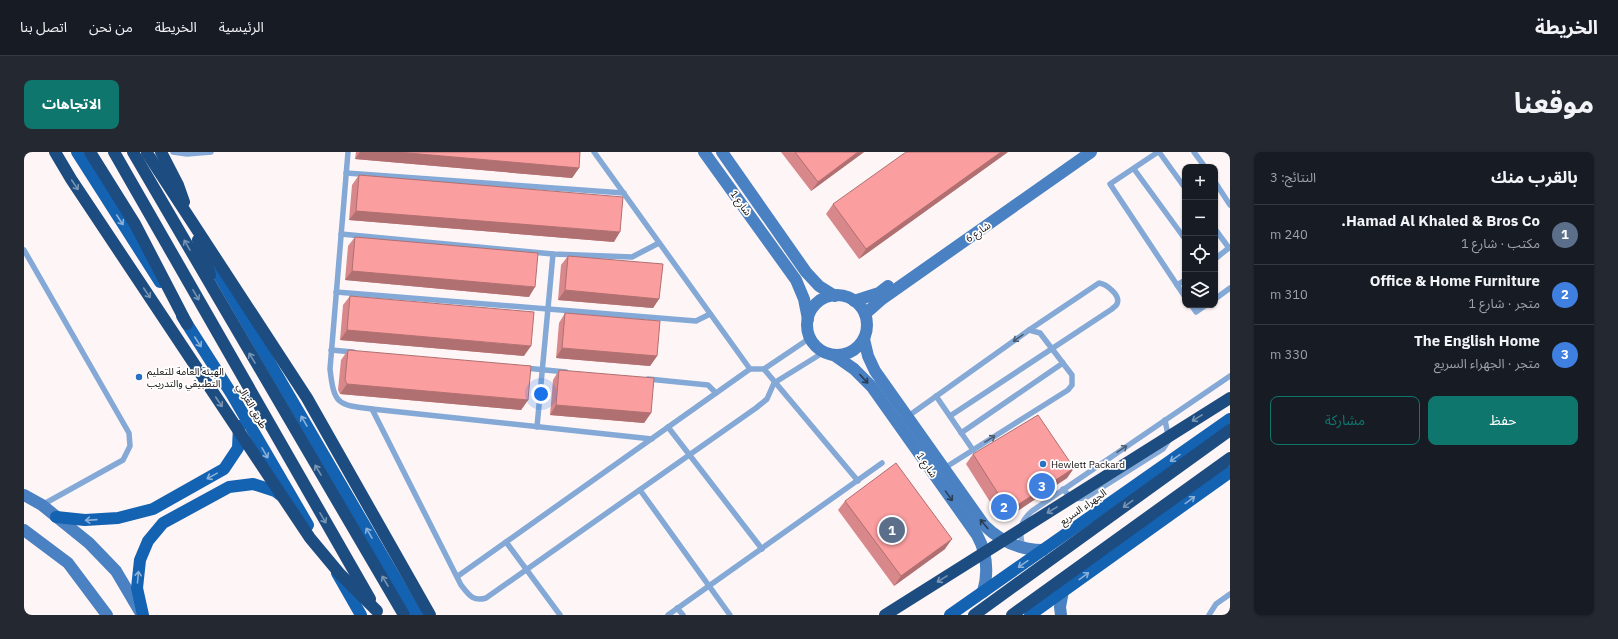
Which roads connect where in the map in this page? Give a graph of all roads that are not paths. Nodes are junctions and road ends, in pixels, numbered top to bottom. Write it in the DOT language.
graph roads {
  1 [pos="55,152"];
  2 [pos="77,152"];
  3 [pos="90,152"];
  4 [pos="114,152"];
  5 [pos="133,152"];
  6 [pos="147,152"];
  7 [pos="161,152"];
  8 [pos="173,152"];
  9 [pos="211,152"];
  10 [pos="348,152"];
  11 [pos="594,152"];
  12 [pos="704,152"];
  13 [pos="722,152"];
  14 [pos="1077,152"];
  15 [pos="1091,152"];
  16 [pos="1159,152"];
  17 [pos="1194,152"];
  18 [pos="1203,164"];
  19 [pos="1134,169"];
  20 [pos="346,173"];
  21 [pos="1182,184"];
  22 [pos="1218,186"];
  23 [pos="624,194"];
  24 [pos="1230,204"];
  25 [pos="1218,233"];
  26 [pos="341,234"];
  27 [pos="1183,236"];
  28 [pos="659,242"];
  29 [pos="1229,248"];
  30 [pos="24,250"];
  31 [pos="553,254"];
  32 [pos="1218,257"];
  33 [pos="1182,282"];
  34 [pos="1177,285"];
  35 [pos="1230,288"];
  36 [pos="336,292"];
  37 [pos="1182,292"];
  38 [pos="835,296"];
  39 [pos="1218,297"];
  40 [pos="854,301"];
  41 [pos="221,304"];
  42 [pos="1193,308"];
  43 [pos="1202,308"];
  44 [pos="548,310"];
  45 [pos="710,314"];
  46 [pos="865,314"];
  47 [pos="808,319"];
  48 [pos="187,324"];
  49 [pos="1029,330"];
  50 [pos="810,338"];
  51 [pos="864,339"];
  52 [pos="1052,349"];
  53 [pos="331,350"];
  54 [pos="363,352"];
  55 [pos="829,354"];
  56 [pos="1063,363"];
  57 [pos="520,367"];
  58 [pos="764,368"];
  59 [pos="750,369"];
  60 [pos="543,370"];
  61 [pos="575,372"];
  62 [pos="1230,376"];
  63 [pos="645,379"];
  64 [pos="774,383"];
  65 [pos="231,393"];
  66 [pos="716,394"];
  67 [pos="936,396"];
  68 [pos="1230,398"];
  69 [pos="372,409"];
  70 [pos="950,416"];
  71 [pos="1230,419"];
  72 [pos="902,420"];
  73 [pos="1165,420"];
  74 [pos="538,427"];
  75 [pos="668,428"];
  76 [pos="1230,430"];
  77 [pos="961,433"];
  78 [pos="652,439"];
  79 [pos="973,450"];
  80 [pos="689,455"];
  81 [pos="1230,458"];
  82 [pos="882,463"];
  83 [pos="939,472"];
  84 [pos="1230,472"];
  85 [pos="858,481"];
  86 [pos="1063,489"];
  87 [pos="640,490"];
  88 [pos="24,494"];
  89 [pos="42,505"];
  90 [pos="300,512"];
  91 [pos="56,517"];
  92 [pos="24,530"];
  93 [pos="506,542"];
  94 [pos="1023,548"];
  95 [pos="762,549"];
  96 [pos="1044,550"];
  97 [pos="526,570"];
  98 [pos="458,576"];
  99 [pos="709,586"];
  100 [pos="1063,591"];
  101 [pos="983,592"];
  102 [pos="1230,594"];
  103 [pos="677,608"];
  104 [pos="378,613"];
  105 [pos="107,615"];
  106 [pos="143,615"];
  107 [pos="361,615"];
  108 [pos="404,615"];
  109 [pos="417,615"];
  110 [pos="430,615"];
  111 [pos="560,615"];
  112 [pos="668,615"];
  113 [pos="683,615"];
  114 [pos="730,615"];
  115 [pos="885,615"];
  116 [pos="950,615"];
  117 [pos="974,615"];
  118 [pos="1012,615"];
  119 [pos="1030,615"];
  120 [pos="1061,615"];
  121 [pos="1209,615"];
  1 -- 104 [label="highway, one-way"];
  2 -- 48 [label="main road, طريق الغزالي, one-way"];
  3 -- 48 [label="highway"];
  4 -- 104 [label="highway, طريق الغزالي, one-way"];
  41 -- 5 [label="highway, one-way"];
  109 -- 6 [label="main road, one-way"];
  6 -- 110 [label="highway"];
  7 -- 41 [label="highway"];
  8 -- 9 [label="lane"];
  10 -- 20 [label="lane"];
  11 -- 23 [label="lane"];
  12 -- 47 [label="street, شارع 1"];
  13 -- 38 [label="street, شارع 1"];
  14 -- 40 [label="street, شارع 6"];
  15 -- 46 [label="street, شارع 6"];
  16 -- 19 [label="lane"];
  16 -- 21 [label="lane"];
  17 -- 18 [label="lane"];
  19 -- 27 [label="lane"];
  19 -- 34 [label="lane"];
  20 -- 23 [label="lane"];
  20 -- 26 [label="lane"];
  22 -- 24 [label="lane"];
  23 -- 28 [label="lane"];
  25 -- 29 [label="lane"];
  26 -- 31 [label="lane"];
  26 -- 36 [label="lane"];
  28 -- 31 [label="lane"];
  28 -- 45 [label="lane"];
  29 -- 32 [label="lane"];
  30 -- 89 [label="lane"];
  31 -- 44 [label="lane"];
  33 -- 34 [label="lane"];
  34 -- 37 [label="lane"];
  35 -- 39 [label="lane"];
  36 -- 44 [label="lane"];
  36 -- 53 [label="lane"];
  38 -- 40 [label="street"];
  38 -- 47 [label="street"];
  40 -- 46 [label="street"];
  108 -- 41 [label="highway, one-way"];
  42 -- 43 [label="lane"];
  44 -- 45 [label="lane"];
  44 -- 60 [label="lane"];
  45 -- 59 [label="lane"];
  46 -- 51 [label="street"];
  47 -- 50 [label="street"];
  48 -- 65 [label="main road, طريق الغزالي, one-way"];
  49 -- 52 [label="lane"];
  49 -- 52 [label="lane"];
  49 -- 67 [label="lane, one-way"];
  50 -- 55 [label="street"];
  50 -- 58 [label="lane"];
  51 -- 55 [label="street"];
  51 -- 72 [label="street, شارع 1"];
  52 -- 56 [label="lane"];
  52 -- 70 [label="lane"];
  53 -- 54 [label="lane"];
  53 -- 69 [label="lane"];
  55 -- 64 [label="lane"];
  55 -- 72 [label="street, شارع 1, one-way"];
  56 -- 77 [label="lane"];
  79 -- 56 [label="lane, one-way"];
  57 -- 60 [label="lane"];
  58 -- 59 [label="lane"];
  58 -- 64 [label="lane"];
  59 -- 66 [label="lane"];
  60 -- 61 [label="lane"];
  60 -- 74 [label="lane"];
  62 -- 73 [label="lane"];
  63 -- 66 [label="lane"];
  64 -- 80 [label="lane"];
  64 -- 85 [label="lane"];
  65 -- 90 [label="main road, طريق الغزالي, one-way"];
  65 -- 91 [label="main road, one-way"];
  66 -- 75 [label="lane"];
  67 -- 70 [label="lane"];
  67 -- 72 [label="lane"];
  68 -- 115 [label="highway, one-way"];
  69 -- 74 [label="lane"];
  69 -- 98 [label="lane"];
  70 -- 77 [label="lane"];
  71 -- 96 [label="main road, الجهراء السريع, one-way"];
  72 -- 83 [label="street, شارع 1"];
  86 -- 73 [label="lane, one-way"];
  73 -- 86 [label="lane"];
  74 -- 78 [label="lane"];
  75 -- 78 [label="lane"];
  75 -- 80 [label="lane"];
  76 -- 117 [label="highway, one-way"];
  77 -- 79 [label="lane"];
  78 -- 93 [label="lane"];
  79 -- 83 [label="lane"];
  80 -- 87 [label="lane"];
  80 -- 95 [label="lane"];
  81 -- 118 [label="highway"];
  82 -- 85 [label="lane"];
  94 -- 83 [label="street, شارع 1, one-way"];
  83 -- 101 [label="street, شارع 1, one-way"];
  100 -- 84 [label="main road, one-way"];
  85 -- 95 [label="lane"];
  86 -- 94 [label="lane"];
  87 -- 97 [label="lane"];
  87 -- 99 [label="lane"];
  88 -- 89 [label="street"];
  89 -- 91 [label="street"];
  106 -- 90 [label="main road, one-way"];
  90 -- 107 [label="main road, طريق الغزالي"];
  91 -- 106 [label="street"];
  92 -- 105 [label="street"];
  93 -- 97 [label="lane"];
  93 -- 98 [label="lane"];
  94 -- 96 [label="street, شارع 1"];
  95 -- 99 [label="lane"];
  96 -- 101 [label="main road, الجهراء السريع, one-way"];
  97 -- 98 [label="lane"];
  97 -- 111 [label="lane"];
  99 -- 103 [label="lane"];
  99 -- 114 [label="lane"];
  100 -- 119 [label="main road"];
  100 -- 120 [label="street"];
  101 -- 116 [label="main road, الجهراء السريع"];
  102 -- 121 [label="lane"];
  103 -- 112 [label="lane"];
  103 -- 113 [label="lane"];
}
